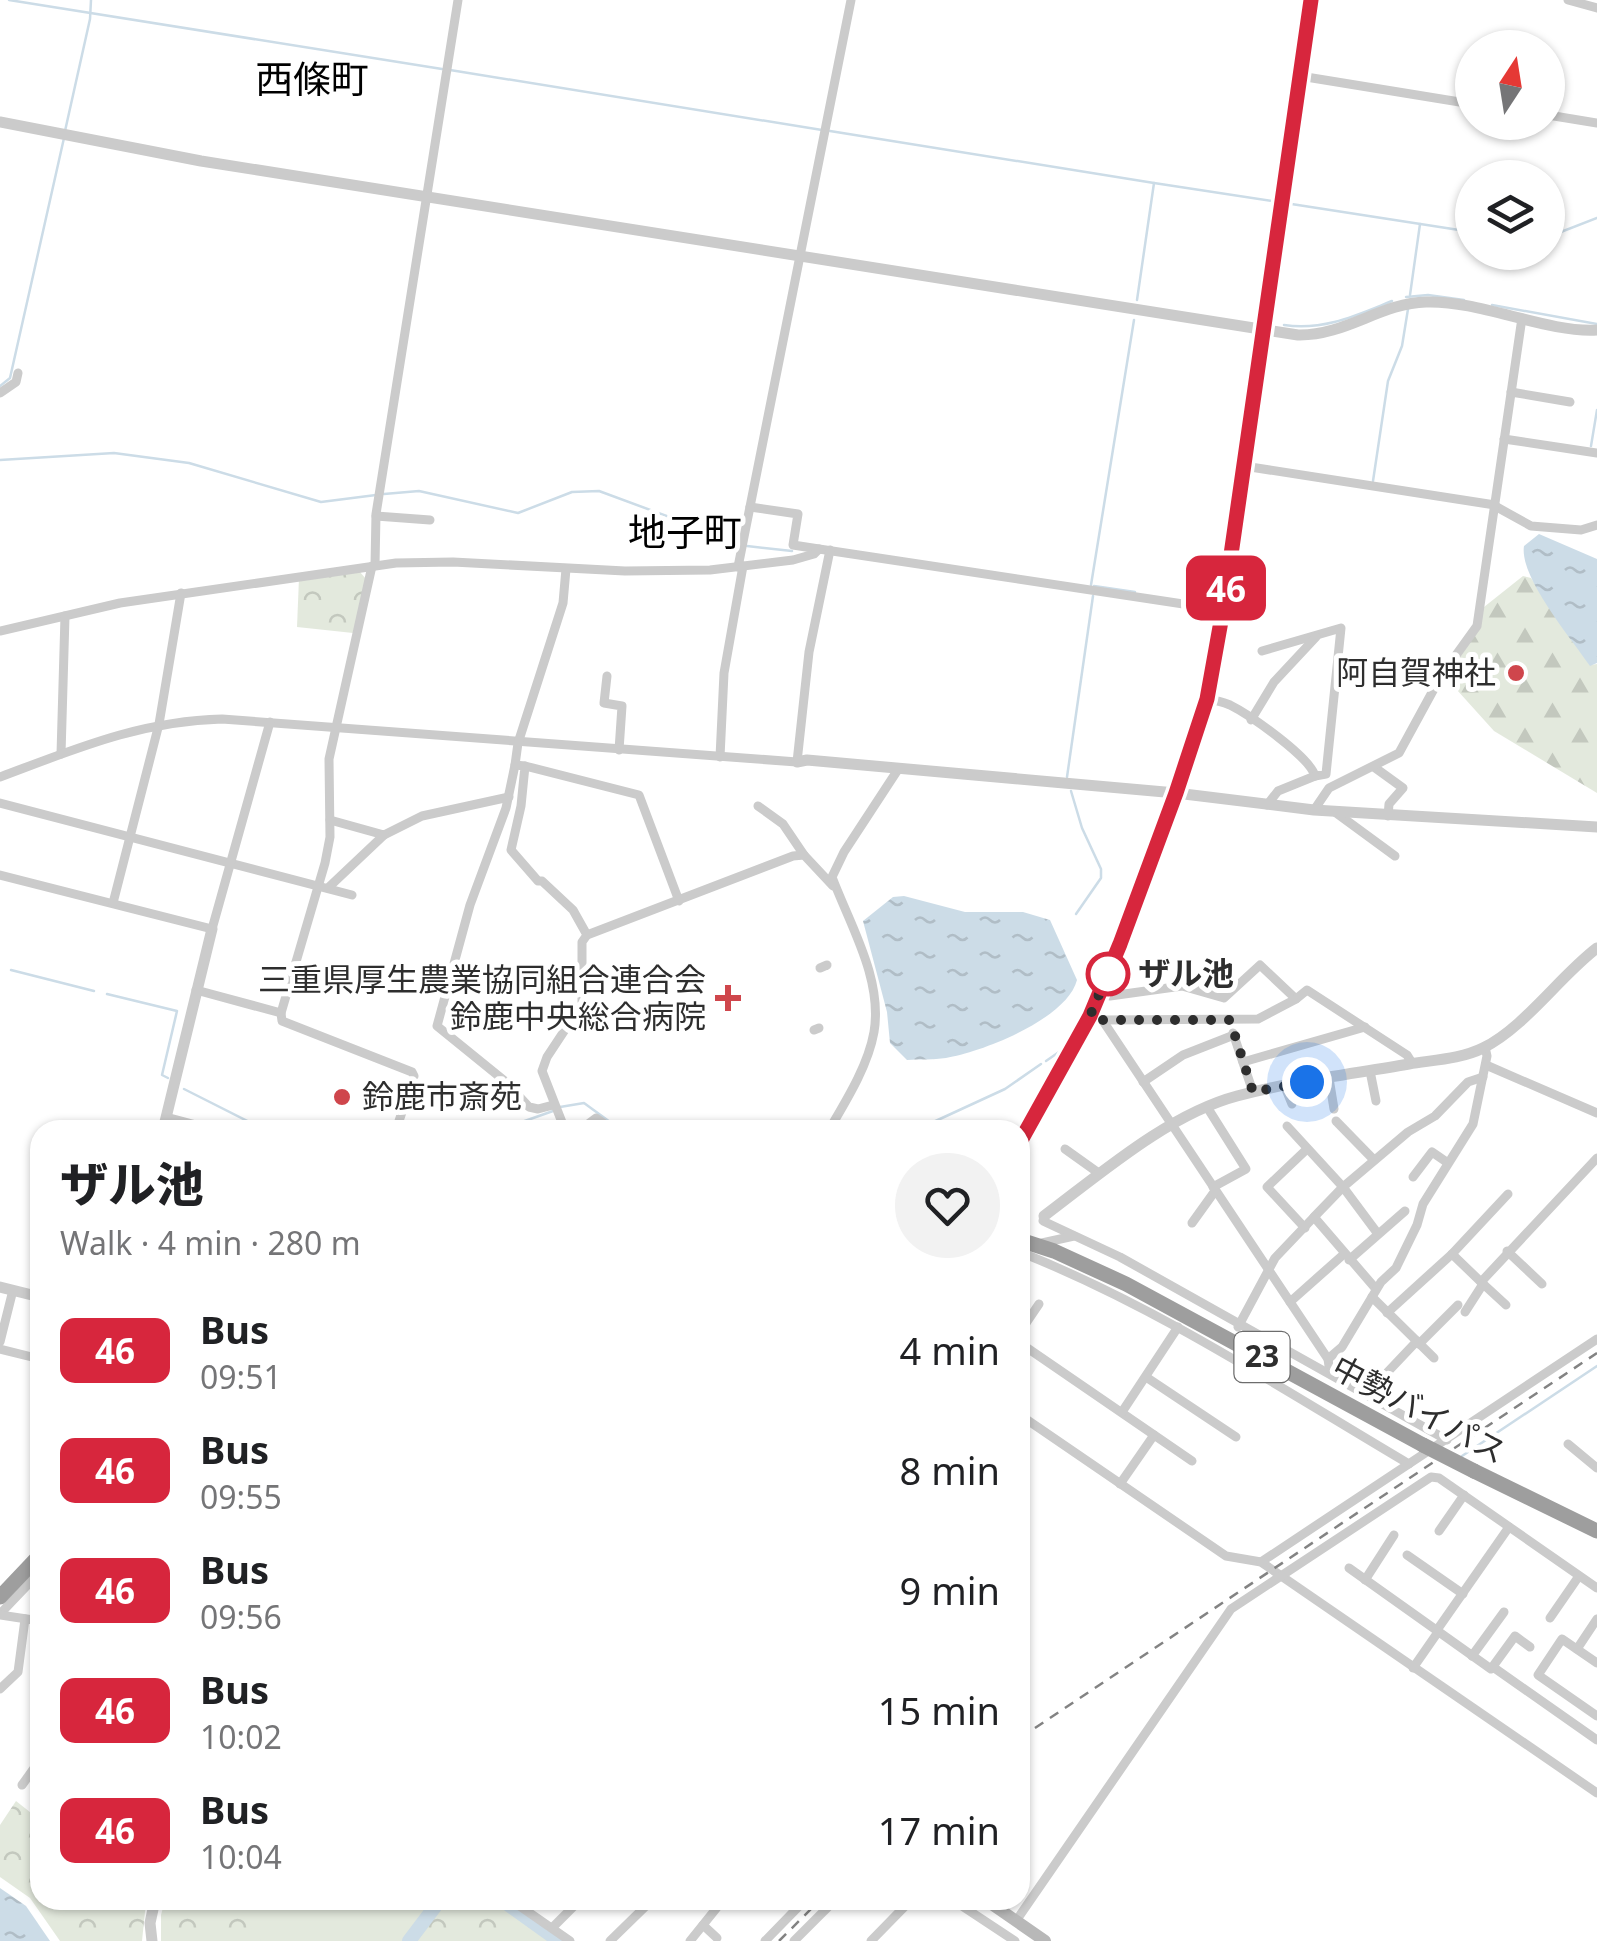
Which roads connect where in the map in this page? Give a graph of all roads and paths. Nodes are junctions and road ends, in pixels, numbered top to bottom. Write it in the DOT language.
graph roads {
  1 [pos="458,0"];
  2 [pos="851,0"];
  3 [pos="1311,0"];
  4 [pos="1568,0"];
  5 [pos="1597,8"];
  6 [pos="1300,76"];
  7 [pos="1455,101"];
  8 [pos="1565,118"];
  9 [pos="0,122"];
  10 [pos="1597,123"];
  11 [pos="429,196"];
  12 [pos="800,255"];
  13 [pos="1522,318"];
  14 [pos="1264,330"];
  15 [pos="1597,330"];
  16 [pos="18,373"];
  17 [pos="1511,392"];
  18 [pos="0,393"];
  19 [pos="1570,402"];
  20 [pos="1504,439"];
  21 [pos="1597,454"];
  22 [pos="1244,466"];
  23 [pos="1495,506"];
  24 [pos="750,508"];
  25 [pos="376,516"];
  26 [pos="430,520"];
  27 [pos="1597,525"];
  28 [pos="827,552"];
  29 [pos="374,566"];
  30 [pos="741,566"];
  31 [pos="566,569"];
  32 [pos="182,593"];
  33 [pos="1223,610"];
  34 [pos="65,616"];
  35 [pos="0,631"];
  36 [pos="1316,638"];
  37 [pos="1262,652"];
  38 [pos="608,676"];
  39 [pos="1207,699"];
  40 [pos="1251,720"];
  41 [pos="270,722"];
  42 [pos="159,724"];
  43 [pos="334,728"];
  44 [pos="518,742"];
  45 [pos="620,750"];
  46 [pos="61,754"];
  47 [pos="720,757"];
  48 [pos="797,762"];
  49 [pos="520,766"];
  50 [pos="1374,767"];
  51 [pos="899,768"];
  52 [pos="1315,776"];
  53 [pos="0,777"];
  54 [pos="1176,793"];
  55 [pos="508,797"];
  56 [pos="0,803"];
  57 [pos="1267,805"];
  58 [pos="758,806"];
  59 [pos="1314,810"];
  60 [pos="1335,812"];
  61 [pos="1388,816"];
  62 [pos="330,820"];
  63 [pos="1597,827"];
  64 [pos="384,835"];
  65 [pos="130,836"];
  66 [pos="804,855"];
  67 [pos="1394,856"];
  68 [pos="232,862"];
  69 [pos="0,875"];
  70 [pos="324,886"];
  71 [pos="838,892"];
  72 [pos="352,895"];
  73 [pos="679,901"];
  74 [pos="112,903"];
  75 [pos="212,930"];
  76 [pos="587,935"];
  77 [pos="1597,948"];
  78 [pos="196,990"];
  79 [pos="1100,993"];
  80 [pos="1296,999"];
  81 [pos="281,1013"];
  82 [pos="1096,1018"];
  83 [pos="1230,1020"];
  84 [pos="1364,1027"];
  85 [pos="1234,1035"];
  86 [pos="1485,1047"];
  87 [pos="1243,1062"];
  88 [pos="1412,1063"];
  89 [pos="1486,1064"];
  90 [pos="1370,1071"];
  91 [pos="1483,1077"];
  92 [pos="1328,1078"];
  93 [pos="1143,1082"];
  94 [pos="1285,1087"];
  95 [pos="1253,1092"];
  96 [pos="1376,1102"];
  97 [pos="1292,1104"];
  98 [pos="553,1105"];
  99 [pos="1206,1107"];
  100 [pos="1334,1109"];
  101 [pos="1597,1113"];
  102 [pos="166,1120"];
  103 [pos="399,1120"];
  104 [pos="560,1120"];
  105 [pos="834,1120"];
  106 [pos="1336,1122"];
  107 [pos="1030,1126"];
  108 [pos="1172,1126"];
  109 [pos="1286,1126"];
  110 [pos="1307,1148"];
  111 [pos="1065,1149"];
  112 [pos="1374,1160"];
  113 [pos="1596,1161"];
  114 [pos="1448,1163"];
  115 [pos="1100,1174"];
  116 [pos="1413,1176"];
  117 [pos="1343,1187"];
  118 [pos="1214,1189"];
  119 [pos="1508,1194"];
  120 [pos="1406,1211"];
  121 [pos="1044,1216"];
  122 [pos="1314,1217"];
  123 [pos="1192,1223"];
  124 [pos="1305,1228"];
  125 [pos="1378,1234"];
  126 [pos="1074,1236"];
  127 [pos="1030,1245"];
  128 [pos="1030,1248"];
  129 [pos="1030,1249"];
  130 [pos="1388,1250"];
  131 [pos="1507,1251"];
  132 [pos="1452,1254"];
  133 [pos="1346,1257"];
  134 [pos="1400,1261"];
  135 [pos="1268,1271"];
  136 [pos="1482,1283"];
  137 [pos="1542,1284"];
  138 [pos="7,1288"];
  139 [pos="1374,1293"];
  140 [pos="1290,1302"];
  141 [pos="1039,1304"];
  142 [pos="1506,1305"];
  143 [pos="1388,1313"];
  144 [pos="1030,1317"];
  145 [pos="1178,1327"];
  146 [pos="1238,1327"];
  147 [pos="1597,1339"];
  148 [pos="1418,1342"];
  149 [pos="0,1346"];
  150 [pos="1030,1350"];
  151 [pos="30,1356"];
  152 [pos="1434,1358"];
  153 [pos="1328,1359"];
  154 [pos="1330,1373"];
  155 [pos="1146,1377"];
  156 [pos="1382,1379"];
  157 [pos="1122,1412"];
  158 [pos="1030,1422"];
  159 [pos="1154,1435"];
  160 [pos="1236,1437"];
  161 [pos="1447,1440"];
  162 [pos="1568,1444"];
  163 [pos="1192,1461"];
  164 [pos="1409,1464"];
  165 [pos="1597,1468"];
  166 [pos="1120,1484"];
  167 [pos="1464,1496"];
  168 [pos="1523,1496"];
  169 [pos="1597,1525"];
  170 [pos="1509,1527"];
  171 [pos="1439,1531"];
  172 [pos="1394,1535"];
  173 [pos="1407,1555"];
  174 [pos="1261,1562"];
  175 [pos="30,1565"];
  176 [pos="1349,1568"];
  177 [pos="1280,1576"];
  178 [pos="1579,1576"];
  179 [pos="1365,1580"];
  180 [pos="30,1583"];
  181 [pos="1597,1588"];
  182 [pos="1463,1594"];
  183 [pos="0,1597"];
  184 [pos="1504,1612"];
  185 [pos="0,1615"];
  186 [pos="1550,1618"];
  187 [pos="1597,1619"];
  188 [pos="26,1620"];
  189 [pos="30,1620"];
  190 [pos="1437,1631"];
  191 [pos="1530,1647"];
  192 [pos="1577,1649"];
  193 [pos="1472,1656"];
  194 [pos="1597,1662"];
  195 [pos="1492,1667"];
  196 [pos="1414,1668"];
  197 [pos="0,1689"];
  198 [pos="1597,1716"];
  199 [pos="1597,1740"];
  200 [pos="30,1774"];
  201 [pos="22,1785"];
  202 [pos="1597,1793"];
  203 [pos="1030,1901"];
  204 [pos="153,1910"];
  205 [pos="526,1910"];
  206 [pos="570,1910"];
  207 [pos="642,1910"];
  208 [pos="716,1910"];
  209 [pos="795,1910"];
  210 [pos="825,1910"];
  211 [pos="901,1910"];
  212 [pos="968,1910"];
  213 [pos="1000,1910"];
  214 [pos="1024,1910"];
  215 [pos="1016,1921"];
  216 [pos="703,1925"];
  217 [pos="552,1928"];
  218 [pos="718,1938"];
  219 [pos="152,1941"];
  220 [pos="570,1941"];
  221 [pos="610,1941"];
  222 [pos="690,1941"];
  223 [pos="765,1941"];
  224 [pos="794,1941"];
  225 [pos="871,1941"];
  226 [pos="1014,1941"];
  227 [pos="1045,1941"];
  1 -- 11 [label="street"];
  2 -- 12 [label="street"];
  3 -- 6 [label="main road"];
  4 -- 5 [label="street"];
  6 -- 7 [label="street"];
  6 -- 14 [label="main road"];
  8 -- 10 [label="street"];
  9 -- 11 [label="street"];
  11 -- 12 [label="street"];
  11 -- 25 [label="street"];
  12 -- 14 [label="street"];
  12 -- 24 [label="street"];
  13 -- 14 [label="street"];
  13 -- 15 [label="street"];
  13 -- 17 [label="street"];
  14 -- 22 [label="main road"];
  16 -- 18 [label="street"];
  17 -- 19 [label="street"];
  17 -- 20 [label="street"];
  20 -- 21 [label="street"];
  20 -- 23 [label="street"];
  22 -- 23 [label="street"];
  22 -- 33 [label="main road"];
  23 -- 27 [label="street"];
  23 -- 50 [label="street"];
  24 -- 28 [label="street"];
  24 -- 30 [label="street"];
  25 -- 26 [label="street"];
  25 -- 29 [label="street"];
  28 -- 30 [label="street"];
  28 -- 33 [label="street"];
  28 -- 48 [label="street"];
  29 -- 31 [label="street"];
  29 -- 32 [label="street"];
  29 -- 43 [label="street"];
  30 -- 31 [label="street"];
  30 -- 47 [label="street"];
  31 -- 44 [label="street"];
  32 -- 34 [label="street"];
  32 -- 42 [label="street"];
  33 -- 39 [label="main road"];
  34 -- 35 [label="street"];
  34 -- 46 [label="street"];
  36 -- 37 [label="street"];
  36 -- 40 [label="street"];
  36 -- 52 [label="street"];
  38 -- 45 [label="street"];
  39 -- 40 [label="street"];
  39 -- 54 [label="main road"];
  40 -- 52 [label="street"];
  41 -- 42 [label="street"];
  41 -- 43 [label="street"];
  41 -- 68 [label="street"];
  42 -- 46 [label="street"];
  42 -- 65 [label="street"];
  43 -- 44 [label="street"];
  43 -- 62 [label="street"];
  44 -- 45 [label="street"];
  44 -- 49 [label="street"];
  45 -- 47 [label="street"];
  46 -- 53 [label="street"];
  47 -- 48 [label="street"];
  48 -- 51 [label="street"];
  49 -- 55 [label="street"];
  49 -- 73 [label="street"];
  49 -- 76 [label="street"];
  50 -- 59 [label="street"];
  50 -- 61 [label="street"];
  51 -- 54 [label="street"];
  51 -- 71 [label="street"];
  52 -- 57 [label="street"];
  54 -- 57 [label="street"];
  54 -- 79 [label="main road"];
  55 -- 64 [label="street"];
  55 -- 98 [label="street"];
  56 -- 65 [label="street"];
  57 -- 59 [label="street"];
  58 -- 66 [label="street"];
  59 -- 60 [label="street"];
  60 -- 61 [label="street"];
  60 -- 67 [label="street"];
  61 -- 63 [label="street"];
  62 -- 64 [label="street"];
  62 -- 70 [label="street"];
  64 -- 70 [label="street"];
  65 -- 68 [label="street"];
  65 -- 74 [label="street"];
  66 -- 71 [label="street"];
  66 -- 73 [label="street"];
  68 -- 70 [label="street"];
  68 -- 75 [label="street"];
  69 -- 74 [label="street"];
  70 -- 72 [label="street"];
  70 -- 81 [label="street"];
  71 -- 105 [label="street"];
  73 -- 76 [label="street"];
  74 -- 75 [label="street"];
  75 -- 78 [label="street"];
  76 -- 98 [label="street"];
  77 -- 86 [label="street"];
  78 -- 81 [label="street"];
  78 -- 102 [label="street"];
  79 -- 80 [label="street"];
  79 -- 82 [label="main road"];
  80 -- 83 [label="street"];
  80 -- 84 [label="street"];
  81 -- 103 [label="street"];
  82 -- 83 [label="street"];
  82 -- 93 [label="street"];
  82 -- 107 [label="main road"];
  83 -- 85 [label="street"];
  84 -- 87 [label="street"];
  84 -- 88 [label="street"];
  85 -- 87 [label="street"];
  85 -- 93 [label="street"];
  86 -- 88 [label="street"];
  86 -- 89 [label="street"];
  87 -- 95 [label="street"];
  88 -- 90 [label="street"];
  89 -- 91 [label="street"];
  89 -- 101 [label="street"];
  90 -- 92 [label="street"];
  90 -- 96 [label="street"];
  91 -- 112 [label="street"];
  91 -- 114 [label="street"];
  92 -- 94 [label="street"];
  92 -- 100 [label="street"];
  93 -- 108 [label="street"];
  94 -- 95 [label="street"];
  94 -- 97 [label="street"];
  95 -- 99 [label="street"];
  98 -- 104 [label="street"];
  99 -- 108 [label="street"];
  99 -- 118 [label="street"];
  106 -- 112 [label="street"];
  108 -- 115 [label="street"];
  108 -- 118 [label="street"];
  109 -- 110 [label="street"];
  110 -- 117 [label="street"];
  110 -- 124 [label="street"];
  111 -- 115 [label="street"];
  112 -- 117 [label="street"];
  113 -- 131 [label="street"];
  114 -- 116 [label="street"];
  114 -- 134 [label="street"];
  115 -- 121 [label="street"];
  117 -- 122 [label="street"];
  117 -- 125 [label="street"];
  118 -- 123 [label="street"];
  118 -- 135 [label="street"];
  119 -- 132 [label="street"];
  120 -- 125 [label="street"];
  121 -- 126 [label="street"];
  122 -- 124 [label="street"];
  122 -- 133 [label="street"];
  124 -- 135 [label="street"];
  125 -- 133 [label="street"];
  126 -- 127 [label="street"];
  126 -- 146 [label="street"];
  128 -- 168 [label="highway, 中勢バイパス / 23, bridge"];
  129 -- 145 [label="street"];
  130 -- 134 [label="street"];
  131 -- 136 [label="street"];
  131 -- 137 [label="street"];
  132 -- 136 [label="street"];
  132 -- 143 [label="street"];
  133 -- 139 [label="street"];
  133 -- 140 [label="street"];
  134 -- 139 [label="street"];
  135 -- 140 [label="street"];
  135 -- 146 [label="street"];
  136 -- 142 [label="street"];
  136 -- 148 [label="street"];
  138 -- 149 [label="street"];
  139 -- 143 [label="street"];
  139 -- 153 [label="street"];
  140 -- 153 [label="street"];
  141 -- 144 [label="street"];
  143 -- 148 [label="street"];
  145 -- 155 [label="street"];
  145 -- 164 [label="street"];
  146 -- 154 [label="street"];
  147 -- 161 [label="street"];
  148 -- 152 [label="street"];
  148 -- 156 [label="street"];
  149 -- 151 [label="street"];
  150 -- 157 [label="street"];
  153 -- 154 [label="street"];
  154 -- 161 [label="street"];
  155 -- 157 [label="street"];
  155 -- 160 [label="street"];
  157 -- 159 [label="street"];
  158 -- 166 [label="street"];
  159 -- 163 [label="street"];
  159 -- 166 [label="street"];
  161 -- 164 [label="street"];
  162 -- 165 [label="street"];
  164 -- 174 [label="street"];
  166 -- 174 [label="street"];
  167 -- 170 [label="street"];
  167 -- 171 [label="street"];
  167 -- 177 [label="street"];
  168 -- 169 [label="highway, 中勢バイパス / 23"];
  168 -- 169 [label="highway, 中勢バイパス / 23"];
  170 -- 178 [label="street"];
  170 -- 182 [label="street"];
  172 -- 179 [label="street"];
  173 -- 182 [label="street"];
  174 -- 177 [label="street"];
  175 -- 183 [label="highway"];
  176 -- 179 [label="street"];
  177 -- 196 [label="street"];
  177 -- 203 [label="street"];
  178 -- 181 [label="street"];
  178 -- 186 [label="street"];
  179 -- 190 [label="street"];
  180 -- 185 [label="street"];
  182 -- 190 [label="street"];
  184 -- 193 [label="street"];
  185 -- 188 [label="street"];
  187 -- 192 [label="street"];
  188 -- 189 [label="street"];
  188 -- 197 [label="street"];
  190 -- 193 [label="street"];
  190 -- 196 [label="street"];
  191 -- 195 [label="street"];
  192 -- 194 [label="street"];
  192 -- 198 [label="street"];
  193 -- 195 [label="street"];
  195 -- 199 [label="street"];
  196 -- 202 [label="street"];
  200 -- 201 [label="street"];
  204 -- 219 [label="street"];
  205 -- 217 [label="street"];
  206 -- 217 [label="street"];
  207 -- 221 [label="street"];
  208 -- 216 [label="street"];
  209 -- 223 [label="street"];
  210 -- 224 [label="street"];
  211 -- 225 [label="street"];
  212 -- 226 [label="street"];
  213 -- 215 [label="main road"];
  214 -- 215 [label="street"];
  215 -- 227 [label="main road"];
  216 -- 218 [label="street"];
  216 -- 222 [label="street"];
  217 -- 220 [label="street"];
}
